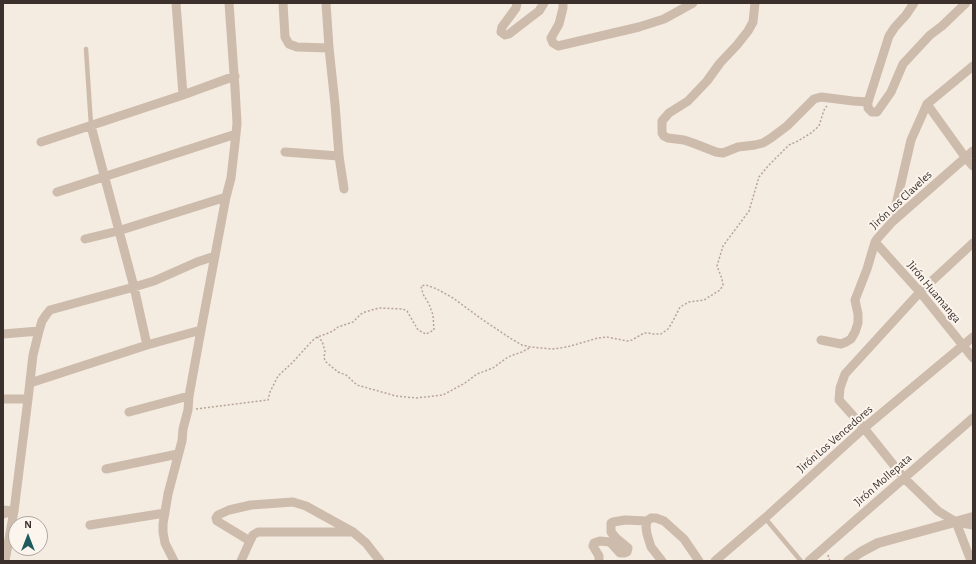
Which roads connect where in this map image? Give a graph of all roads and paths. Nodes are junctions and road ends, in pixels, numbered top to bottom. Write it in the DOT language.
graph roads {
  1 [pos="176,3"];
  2 [pos="229,3"];
  3 [pos="283,3"];
  4 [pos="326,3"];
  5 [pos="517,3"];
  6 [pos="544,3"];
  7 [pos="563,3"];
  8 [pos="693,3"];
  9 [pos="755,3"];
  10 [pos="914,3"];
  11 [pos="966,3"];
  12 [pos="329,48"];
  13 [pos="86,49"];
  14 [pos="973,66"];
  15 [pos="235,76"];
  16 [pos="183,95"];
  17 [pos="836,99"];
  18 [pos="868,102"];
  19 [pos="927,104"];
  20 [pos="91,126"];
  21 [pos="236,134"];
  22 [pos="41,142"];
  23 [pos="973,150"];
  24 [pos="285,152"];
  25 [pos="339,156"];
  26 [pos="965,158"];
  27 [pos="973,166"];
  28 [pos="104,177"];
  29 [pos="344,189"];
  30 [pos="57,192"];
  31 [pos="226,197"];
  32 [pos="892,222"];
  33 [pos="118,231"];
  34 [pos="85,239"];
  35 [pos="875,242"];
  36 [pos="973,243"];
  37 [pos="215,256"];
  38 [pos="134,287"];
  39 [pos="920,292"];
  40 [pos="201,330"];
  41 [pos="39,331"];
  42 [pos="3,334"];
  43 [pos="317,337"];
  44 [pos="973,337"];
  45 [pos="821,340"];
  46 [pos="147,345"];
  47 [pos="963,346"];
  48 [pos="531,347"];
  49 [pos="973,358"];
  50 [pos="30,383"];
  51 [pos="190,396"];
  52 [pos="3,399"];
  53 [pos="28,399"];
  54 [pos="188,410"];
  55 [pos="128,412"];
  56 [pos="973,418"];
  57 [pos="864,428"];
  58 [pos="178,454"];
  59 [pos="106,469"];
  60 [pos="904,478"];
  61 [pos="3,510"];
  62 [pos="14,511"];
  63 [pos="165,513"];
  64 [pos="3,514"];
  65 [pos="973,517"];
  66 [pos="765,518"];
  67 [pos="647,520"];
  68 [pos="956,522"];
  69 [pos="90,525"];
  70 [pos="973,525"];
  71 [pos="353,532"];
  72 [pos="250,541"];
  73 [pos="5,561"];
  74 [pos="174,561"];
  75 [pos="241,561"];
  76 [pos="380,561"];
  77 [pos="599,561"];
  78 [pos="662,561"];
  79 [pos="699,561"];
  80 [pos="714,561"];
  81 [pos="801,561"];
  82 [pos="809,561"];
  83 [pos="848,561"];
  84 [pos="971,561"];
  1 -- 16 [label="street"];
  2 -- 15 [label="street"];
  3 -- 12 [label="street"];
  4 -- 12 [label="street"];
  5 -- 6 [label="street"];
  7 -- 8 [label="street"];
  9 -- 17 [label="street"];
  10 -- 18 [label="street"];
  11 -- 18 [label="street"];
  12 -- 25 [label="street"];
  13 -- 20 [label="lane"];
  14 -- 19 [label="street"];
  15 -- 16 [label="street"];
  15 -- 21 [label="street"];
  16 -- 20 [label="street"];
  17 -- 18 [label="street"];
  17 -- 48 [label="path"];
  19 -- 26 [label="street"];
  19 -- 32 [label="street"];
  20 -- 22 [label="street"];
  20 -- 28 [label="street"];
  21 -- 28 [label="street"];
  21 -- 31 [label="street"];
  23 -- 26 [label="street, Jirón Los Claveles"];
  24 -- 25 [label="street"];
  25 -- 29 [label="street"];
  26 -- 27 [label="street"];
  26 -- 32 [label="street, Jirón Los Claveles"];
  28 -- 30 [label="street"];
  28 -- 33 [label="street"];
  31 -- 33 [label="street"];
  31 -- 37 [label="street"];
  32 -- 35 [label="street, Jirón Los Claveles"];
  33 -- 34 [label="street"];
  33 -- 38 [label="street"];
  35 -- 39 [label="street, Jirón Huamanga"];
  35 -- 45 [label="street, Jirón Los Claveles"];
  36 -- 39 [label="street"];
  37 -- 38 [label="street"];
  37 -- 40 [label="street"];
  38 -- 41 [label="street"];
  38 -- 46 [label="street"];
  39 -- 47 [label="street, Jirón Huamanga"];
  39 -- 57 [label="street"];
  40 -- 46 [label="street"];
  40 -- 51 [label="street"];
  41 -- 42 [label="street"];
  41 -- 50 [label="street"];
  43 -- 48 [label="path"];
  43 -- 48 [label="path"];
  43 -- 54 [label="path"];
  44 -- 47 [label="street, Jirón Los Vencedores"];
  46 -- 50 [label="street"];
  47 -- 49 [label="street, Jirón Huamanga"];
  47 -- 57 [label="street, Jirón Los Vencedores"];
  50 -- 53 [label="street"];
  51 -- 54 [label="street"];
  51 -- 55 [label="street"];
  52 -- 53 [label="street"];
  53 -- 62 [label="street"];
  54 -- 58 [label="street"];
  56 -- 60 [label="street, Jirón Mollepata"];
  57 -- 60 [label="street"];
  57 -- 66 [label="street, Jirón Los Vencedores"];
  58 -- 59 [label="street"];
  58 -- 63 [label="street"];
  60 -- 68 [label="street"];
  60 -- 82 [label="street, Jirón Mollepata"];
  61 -- 62 [label="street"];
  62 -- 64 [label="street"];
  62 -- 73 [label="street"];
  63 -- 69 [label="street"];
  63 -- 74 [label="street"];
  65 -- 68 [label="street"];
  66 -- 80 [label="street, Jirón Los Vencedores"];
  66 -- 81 [label="lane"];
  67 -- 77 [label="street"];
  67 -- 78 [label="street"];
  67 -- 79 [label="street"];
  68 -- 70 [label="street"];
  68 -- 83 [label="street"];
  68 -- 84 [label="street"];
  71 -- 72 [label="street"];
  71 -- 72 [label="street"];
  71 -- 76 [label="street"];
  72 -- 75 [label="street"];
}
